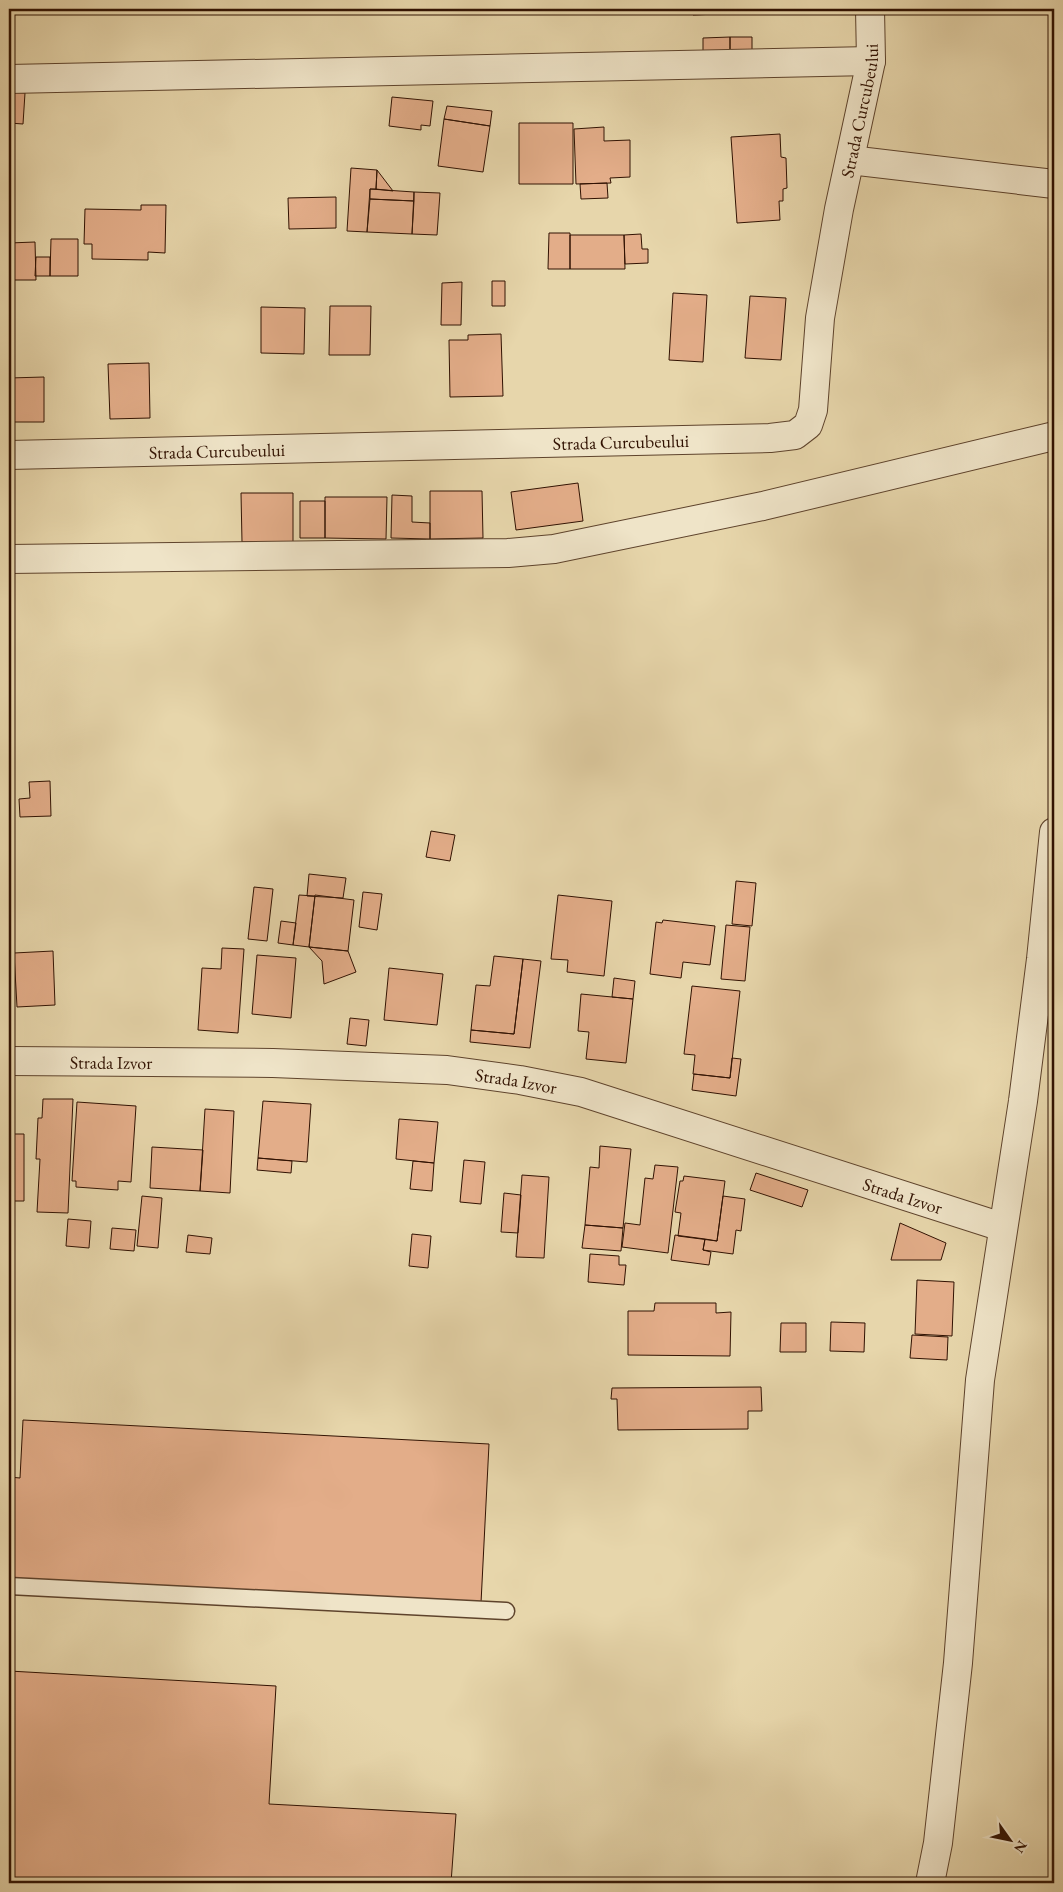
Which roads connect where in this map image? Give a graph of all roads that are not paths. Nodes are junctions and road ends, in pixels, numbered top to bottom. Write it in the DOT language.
graph roads {
  1 [pos="870,9"];
  2 [pos="871,61"];
  3 [pos="9,79"];
  4 [pos="850,160"];
  5 [pos="1054,184"];
  6 [pos="1054,436"];
  7 [pos="9,455"];
  8 [pos="9,559"];
  9 [pos="1054,832"];
  10 [pos="9,1060"];
  11 [pos="1002,1227"];
  12 [pos="9,1586"];
  13 [pos="506,1611"];
  14 [pos="930,1883"];
  1 -- 2 [label="street, Strada Curcubeului"];
  2 -- 3 [label="street"];
  2 -- 4 [label="street, Strada Curcubeului"];
  4 -- 5 [label="street"];
  4 -- 7 [label="street, Strada Curcubeului"];
  6 -- 8 [label="street"];
  9 -- 11 [label="street"];
  10 -- 11 [label="street, Strada Izvor"];
  11 -- 14 [label="street"];
  12 -- 13 [label="lane"];
}
